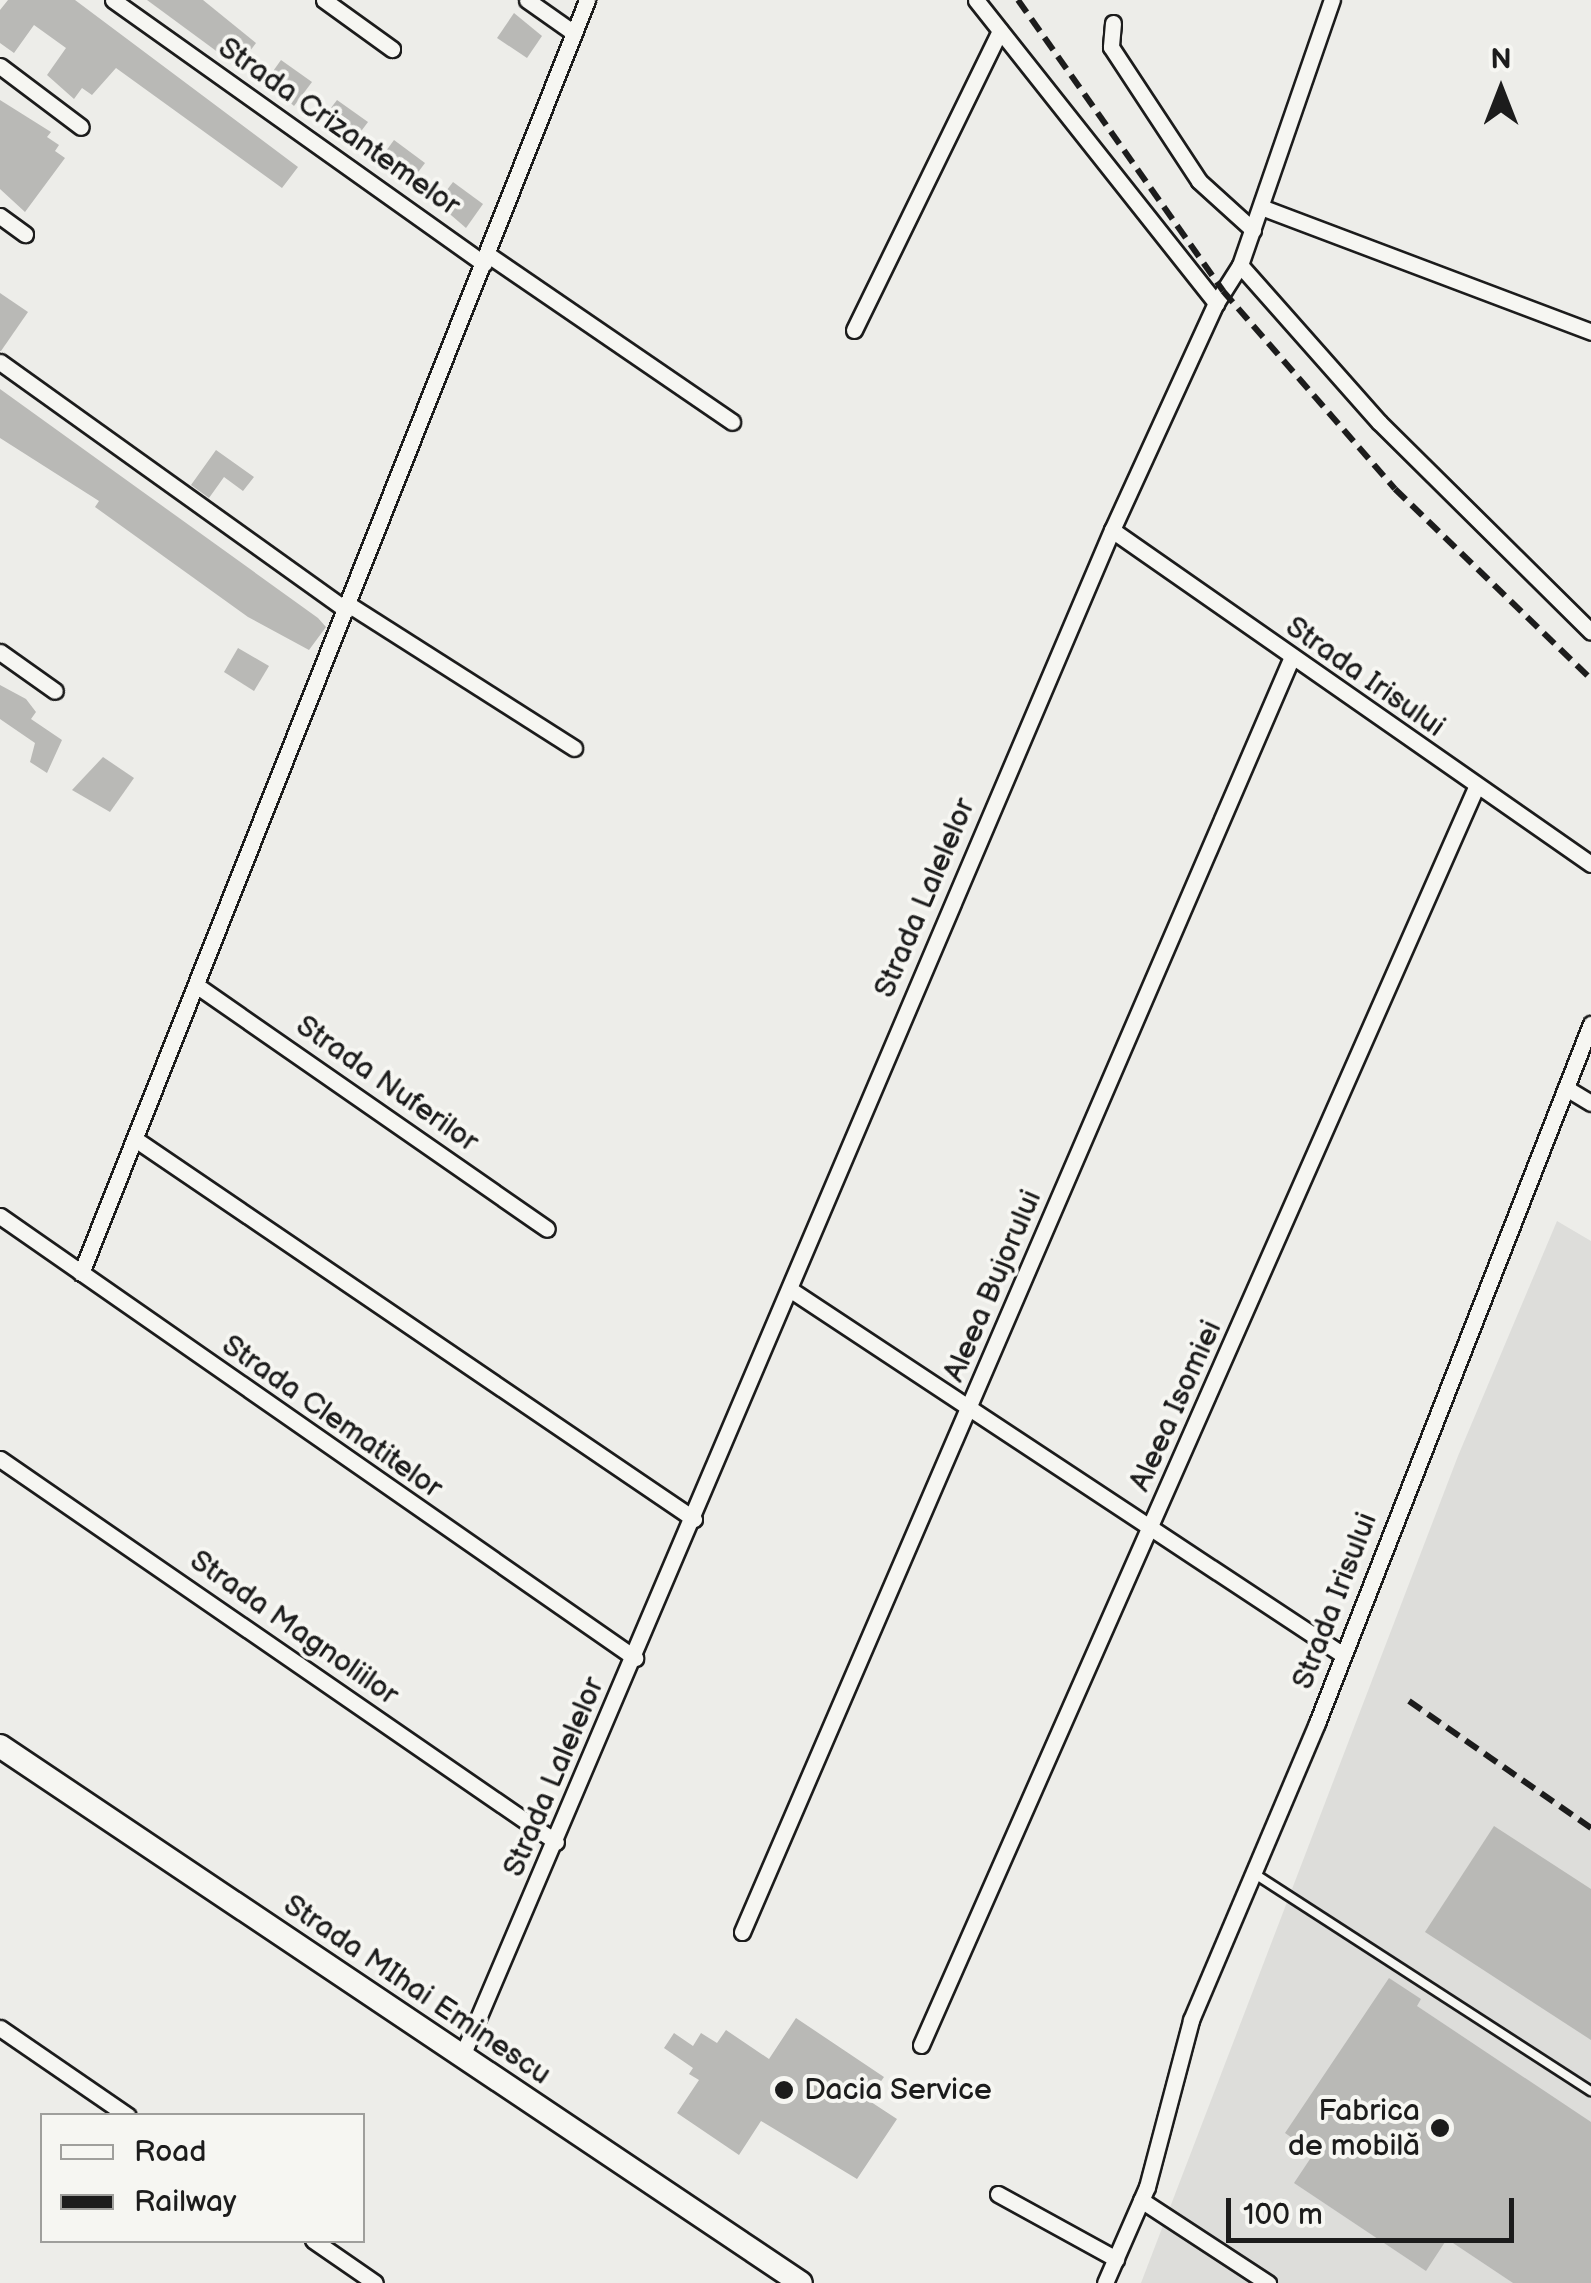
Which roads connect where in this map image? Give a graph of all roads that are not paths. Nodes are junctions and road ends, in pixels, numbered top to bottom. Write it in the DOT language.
graph roads {
  1 [pos="114,0"];
  2 [pos="324,0"];
  3 [pos="527,0"];
  4 [pos="588,0"];
  5 [pos="976,0"];
  6 [pos="1332,0"];
  7 [pos="1113,23"];
  8 [pos="1000,30"];
  9 [pos="574,34"];
  10 [pos="392,50"];
  11 [pos="0,66"];
  12 [pos="81,127"];
  13 [pos="1261,207"];
  14 [pos="0,216"];
  15 [pos="1253,230"];
  16 [pos="25,234"];
  17 [pos="486,259"];
  18 [pos="1240,265"];
  19 [pos="1216,303"];
  20 [pos="854,330"];
  21 [pos="1591,332"];
  22 [pos="0,362"];
  23 [pos="732,422"];
  24 [pos="1112,530"];
  25 [pos="347,607"];
  26 [pos="1591,632"];
  27 [pos="0,652"];
  28 [pos="1291,660"];
  29 [pos="55,691"];
  30 [pos="574,748"];
  31 [pos="1476,787"];
  32 [pos="1591,864"];
  33 [pos="196,984"];
  34 [pos="1591,1024"];
  35 [pos="1566,1088"];
  36 [pos="1591,1103"];
  37 [pos="135,1138"];
  38 [pos="0,1216"];
  39 [pos="546,1230"];
  40 [pos="81,1273"];
  41 [pos="790,1290"];
  42 [pos="969,1411"];
  43 [pos="0,1459"];
  44 [pos="694,1519"];
  45 [pos="1151,1532"];
  46 [pos="1343,1655"];
  47 [pos="635,1658"];
  48 [pos="0,1746"];
  49 [pos="556,1842"];
  50 [pos="1255,1874"];
  51 [pos="742,1932"];
  52 [pos="0,2028"];
  53 [pos="921,2045"];
  54 [pos="462,2056"];
  55 [pos="1591,2092"];
  56 [pos="124,2113"];
  57 [pos="998,2194"];
  58 [pos="1141,2200"];
  59 [pos="316,2243"];
  60 [pos="1116,2260"];
  61 [pos="376,2283"];
  62 [pos="801,2283"];
  63 [pos="1105,2283"];
  64 [pos="1268,2283"];
  1 -- 17 [label="street, Strada Crizantemelor"];
  2 -- 10 [label="street"];
  3 -- 9 [label="street"];
  4 -- 9 [label="street"];
  5 -- 8 [label="street"];
  6 -- 13 [label="street, Strada Lalelelor"];
  7 -- 15 [label="street"];
  8 -- 19 [label="street"];
  8 -- 20 [label="street"];
  9 -- 17 [label="street"];
  11 -- 12 [label="street"];
  13 -- 15 [label="street, Strada Lalelelor"];
  13 -- 21 [label="street"];
  14 -- 16 [label="street"];
  15 -- 18 [label="street, Strada Lalelelor"];
  17 -- 23 [label="street"];
  17 -- 25 [label="street"];
  18 -- 19 [label="street, Strada Lalelelor"];
  18 -- 26 [label="street"];
  19 -- 24 [label="street, Strada Lalelelor"];
  22 -- 25 [label="street"];
  24 -- 28 [label="street, Strada Irisului"];
  24 -- 41 [label="street, Strada Lalelelor"];
  25 -- 30 [label="street"];
  25 -- 33 [label="street"];
  27 -- 29 [label="street"];
  28 -- 31 [label="street, Strada Irisului"];
  28 -- 42 [label="street, Aleea Bujorului"];
  31 -- 32 [label="street, Strada Irisului"];
  31 -- 45 [label="street, Aleea Isomiei"];
  33 -- 37 [label="street"];
  33 -- 39 [label="street, Strada Nuferilor"];
  34 -- 35 [label="street, Strada Irisului"];
  35 -- 36 [label="street"];
  35 -- 46 [label="street, Strada Irisului"];
  37 -- 40 [label="street"];
  37 -- 44 [label="street"];
  38 -- 40 [label="street, Strada Clematitelor"];
  40 -- 47 [label="street, Strada Clematitelor"];
  41 -- 42 [label="street"];
  41 -- 44 [label="street, Strada Lalelelor"];
  42 -- 45 [label="street"];
  42 -- 51 [label="street, Aleea Bujorului"];
  43 -- 49 [label="street, Strada Magnoliilor"];
  44 -- 47 [label="street, Strada Lalelelor"];
  45 -- 46 [label="street"];
  45 -- 53 [label="street, Aleea Isomiei"];
  46 -- 50 [label="street, Strada Irisului"];
  47 -- 49 [label="street, Strada Lalelelor"];
  48 -- 54 [label="main road, Strada MIhai Eminescu"];
  49 -- 54 [label="street, Strada Lalelelor"];
  50 -- 55 [label="lane"];
  50 -- 58 [label="street, Strada Irisului"];
  52 -- 56 [label="street"];
  54 -- 62 [label="main road, Strada MIhai Eminescu"];
  57 -- 60 [label="street"];
  58 -- 60 [label="street, Strada Irisului"];
  58 -- 64 [label="street"];
  59 -- 61 [label="street"];
  60 -- 63 [label="street, Strada Irisului"];
}
